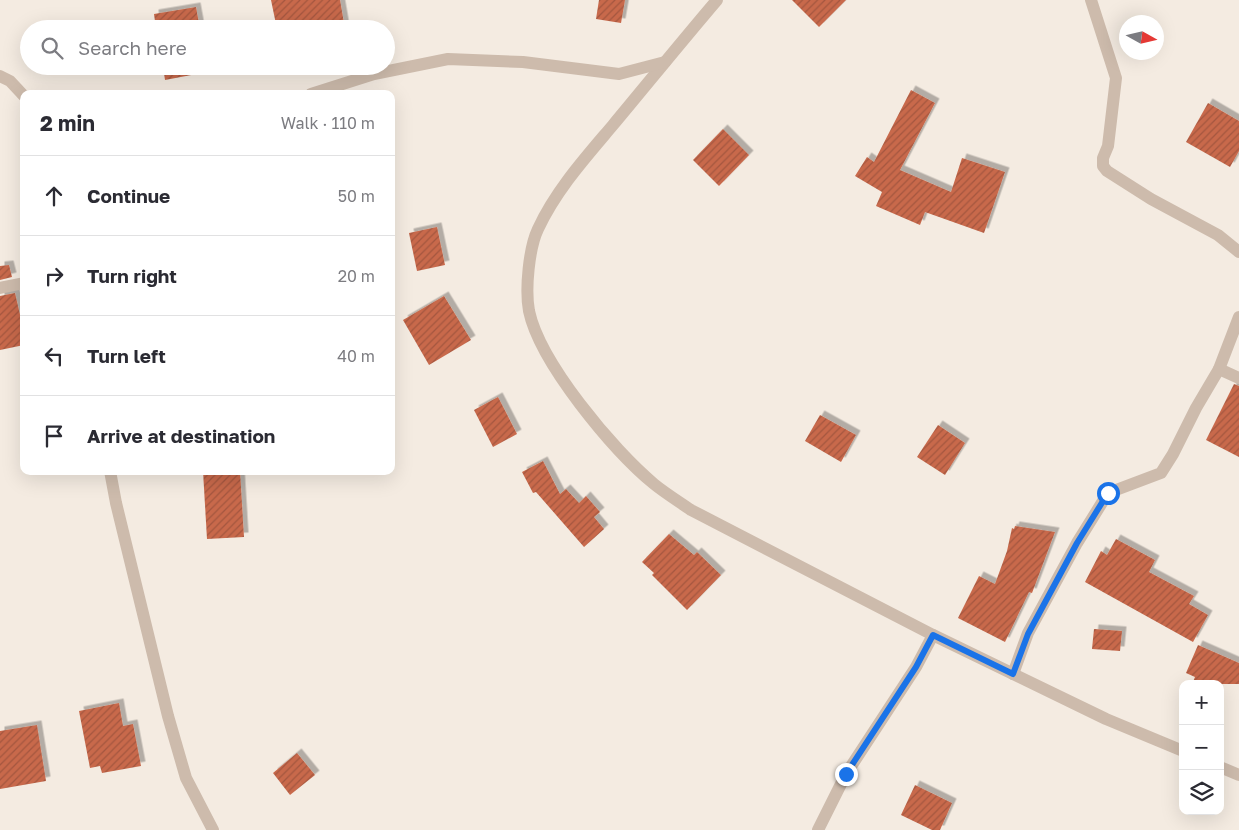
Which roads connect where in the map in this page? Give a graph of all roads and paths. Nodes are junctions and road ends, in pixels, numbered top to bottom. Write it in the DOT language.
graph roads {
  1 [pos="718,0"];
  2 [pos="1091,0"];
  3 [pos="664,62"];
  4 [pos="395,70"];
  5 [pos="371,75"];
  6 [pos="0,76"];
  7 [pos="324,90"];
  8 [pos="20,92"];
  9 [pos="1239,252"];
  10 [pos="20,285"];
  11 [pos="0,288"];
  12 [pos="1239,317"];
  13 [pos="1219,369"];
  14 [pos="1239,378"];
  15 [pos="111,475"];
  16 [pos="933,635"];
  17 [pos="1013,674"];
  18 [pos="1179,749"];
  19 [pos="1224,769"];
  20 [pos="1239,775"];
  21 [pos="213,830"];
  22 [pos="818,830"];
  1 -- 3 [label="street"];
  2 -- 9 [label="street"];
  3 -- 4 [label="street"];
  3 -- 16 [label="street"];
  5 -- 7 [label="street"];
  6 -- 8 [label="street"];
  10 -- 11 [label="street"];
  12 -- 13 [label="street"];
  13 -- 14 [label="street"];
  13 -- 17 [label="street"];
  15 -- 21 [label="street"];
  16 -- 17 [label="street"];
  16 -- 22 [label="street"];
  17 -- 18 [label="street"];
  19 -- 20 [label="street"];
}
